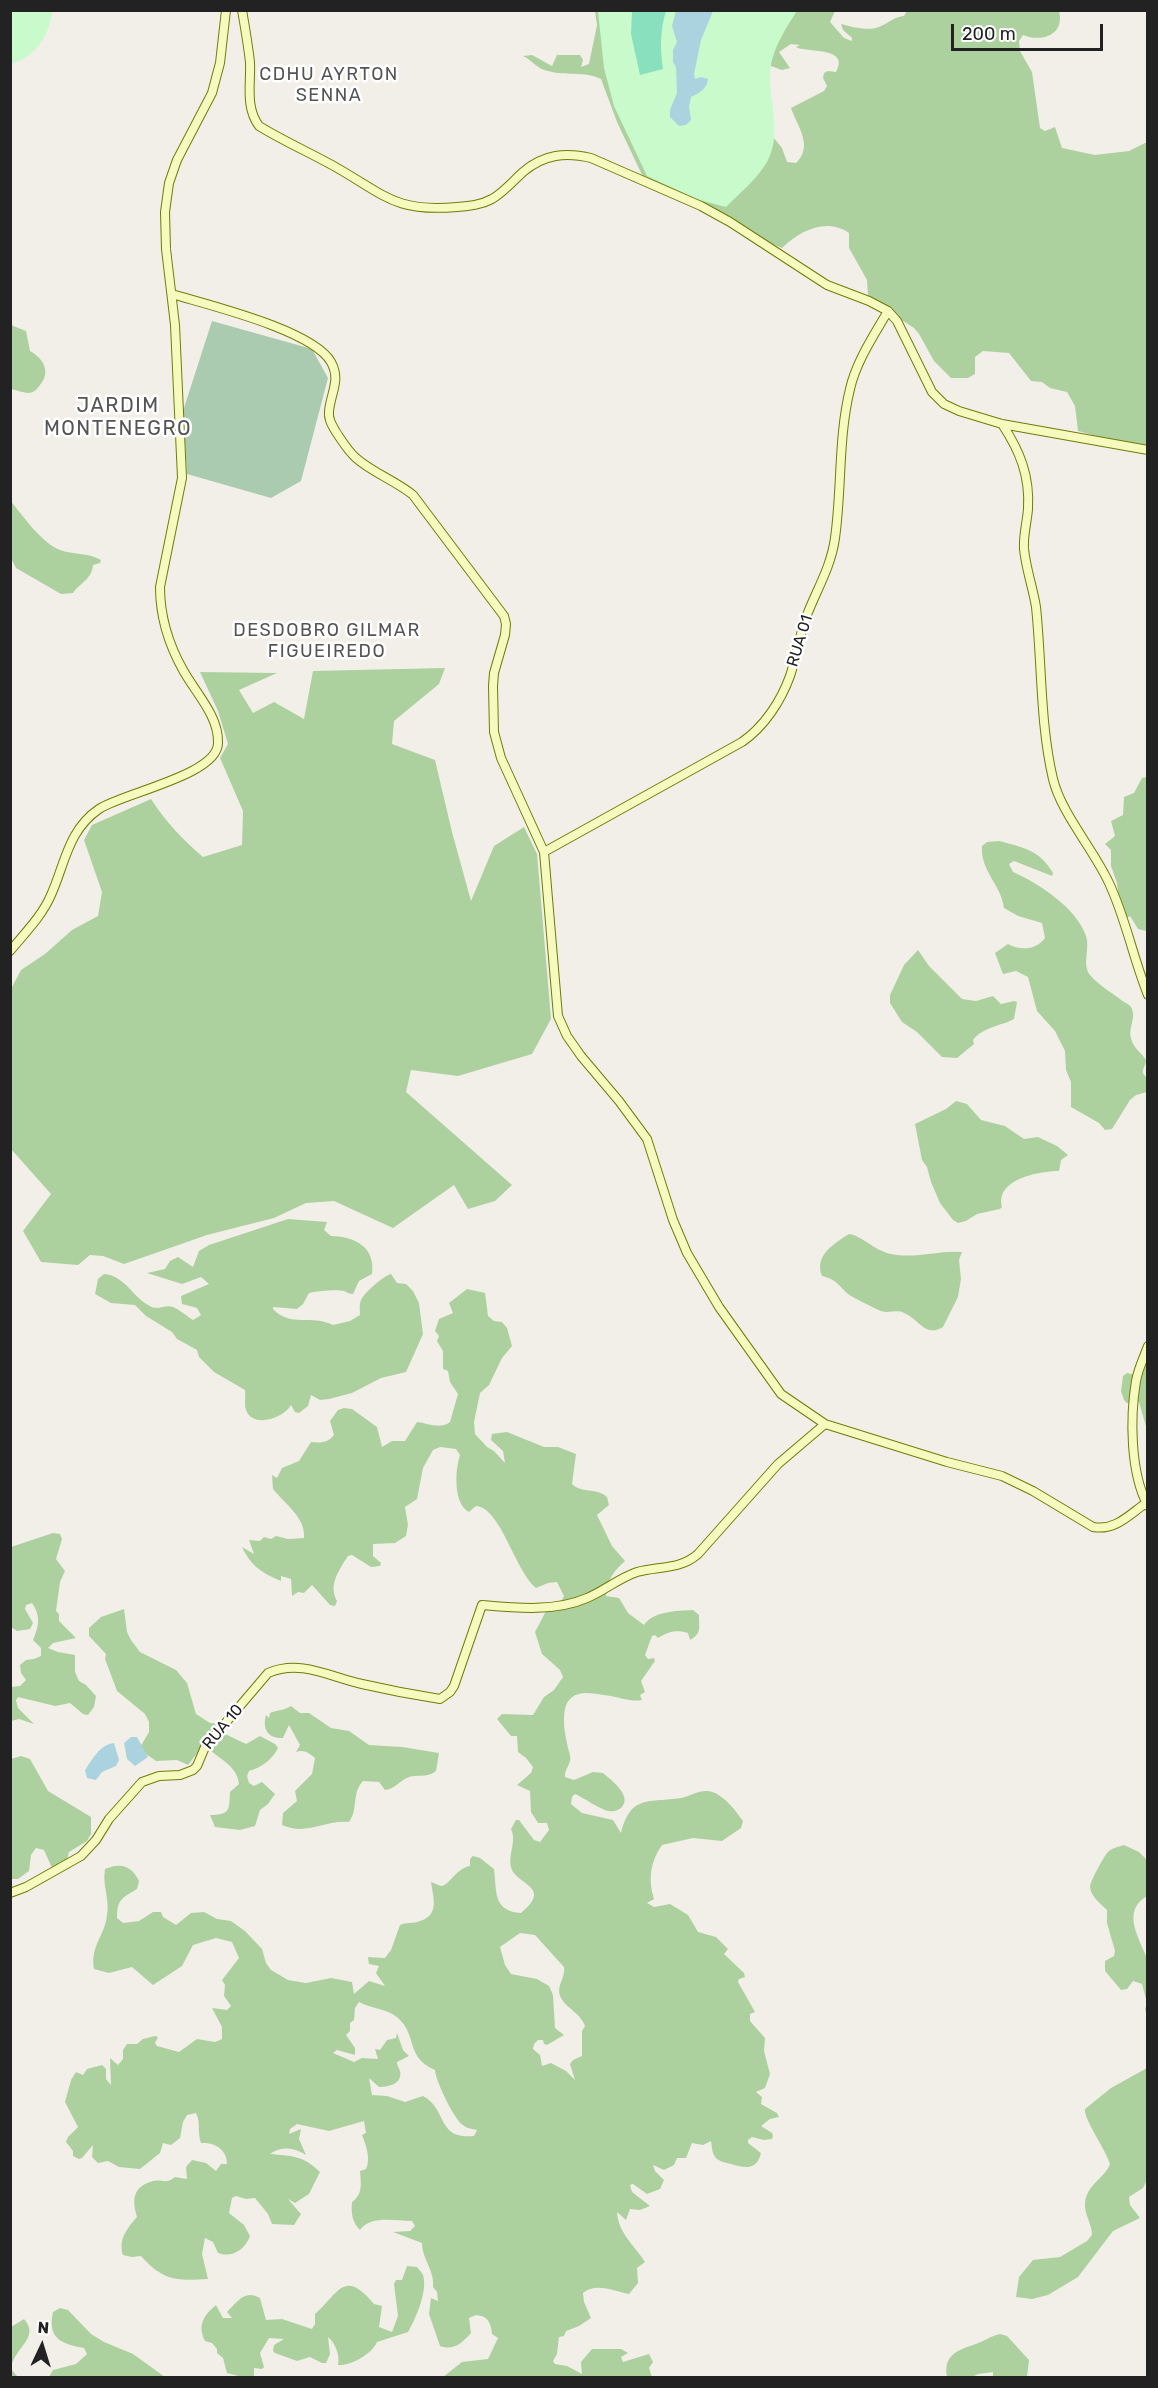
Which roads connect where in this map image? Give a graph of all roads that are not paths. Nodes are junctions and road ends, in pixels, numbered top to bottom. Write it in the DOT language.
graph roads {
  1 [pos="226,10"];
  2 [pos="242,10"];
  3 [pos="172,294"];
  4 [pos="888,311"];
  5 [pos="1002,424"];
  6 [pos="1148,450"];
  7 [pos="544,852"];
  8 [pos="10,951"];
  9 [pos="1148,995"];
  10 [pos="1148,1346"];
  11 [pos="825,1424"];
  12 [pos="1147,1504"];
  13 [pos="10,1893"];
  1 -- 3 [label="street"];
  2 -- 4 [label="street"];
  3 -- 7 [label="street"];
  3 -- 8 [label="street"];
  4 -- 5 [label="street"];
  4 -- 7 [label="street, RUA 01"];
  5 -- 6 [label="street"];
  5 -- 9 [label="street"];
  7 -- 11 [label="street"];
  10 -- 12 [label="street"];
  11 -- 12 [label="street"];
  11 -- 13 [label="street, RUA 10"];
}
